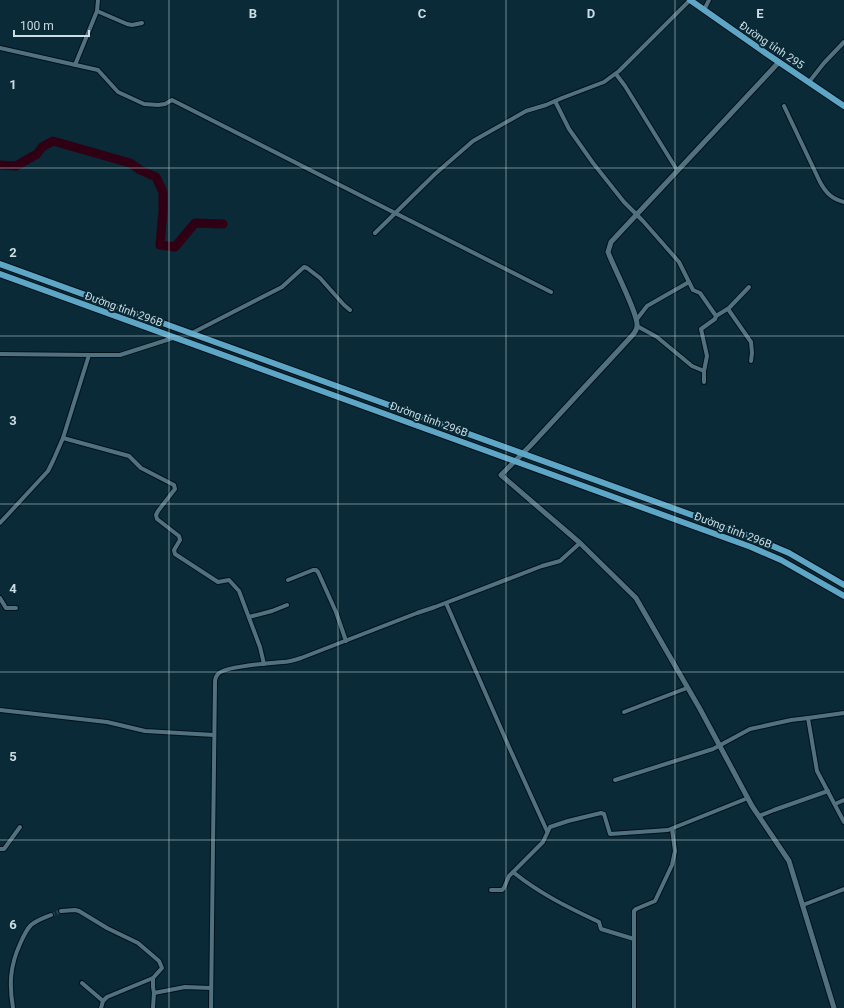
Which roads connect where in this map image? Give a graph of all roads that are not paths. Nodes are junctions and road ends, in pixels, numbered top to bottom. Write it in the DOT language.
graph roads {
  1 [pos="98,0"];
  2 [pos="690,0"];
  3 [pos="709,0"];
  4 [pos="704,10"];
  5 [pos="97,11"];
  6 [pos="142,23"];
  7 [pos="844,42"];
  8 [pos="0,48"];
  9 [pos="779,62"];
  10 [pos="75,65"];
  11 [pos="616,74"];
  12 [pos="808,82"];
  13 [pos="555,101"];
  14 [pos="784,106"];
  15 [pos="844,106"];
  16 [pos="677,170"];
  17 [pos="844,202"];
  18 [pos="395,213"];
  19 [pos="636,215"];
  20 [pos="375,233"];
  21 [pos="0,264"];
  22 [pos="0,274"];
  23 [pos="689,282"];
  24 [pos="749,287"];
  25 [pos="550,292"];
  26 [pos="728,309"];
  27 [pos="350,310"];
  28 [pos="716,316"];
  29 [pos="637,319"];
  30 [pos="637,326"];
  31 [pos="192,333"];
  32 [pos="173,338"];
  33 [pos="0,354"];
  34 [pos="89,355"];
  35 [pos="751,361"];
  36 [pos="704,371"];
  37 [pos="704,382"];
  38 [pos="63,438"];
  39 [pos="522,454"];
  40 [pos="515,462"];
  41 [pos="0,523"];
  42 [pos="580,543"];
  43 [pos="288,580"];
  44 [pos="844,585"];
  45 [pos="844,596"];
  46 [pos="0,598"];
  47 [pos="446,603"];
  48 [pos="287,605"];
  49 [pos="16,608"];
  50 [pos="249,618"];
  51 [pos="346,641"];
  52 [pos="264,664"];
  53 [pos="687,688"];
  54 [pos="0,710"];
  55 [pos="624,712"];
  56 [pos="844,713"];
  57 [pos="808,718"];
  58 [pos="214,735"];
  59 [pos="720,746"];
  60 [pos="615,780"];
  61 [pos="828,791"];
  62 [pos="748,798"];
  63 [pos="844,800"];
  64 [pos="835,804"];
  65 [pos="759,816"];
  66 [pos="843,819"];
  67 [pos="20,827"];
  68 [pos="672,829"];
  69 [pos="547,830"];
  70 [pos="0,849"];
  71 [pos="513,872"];
  72 [pos="844,889"];
  73 [pos="491,890"];
  74 [pos="803,905"];
  75 [pos="61,911"];
  76 [pos="51,915"];
  77 [pos="634,939"];
  78 [pos="153,978"];
  79 [pos="82,983"];
  80 [pos="211,988"];
  81 [pos="154,993"];
  82 [pos="103,1001"];
  83 [pos="13,1008"];
  84 [pos="101,1008"];
  85 [pos="152,1008"];
  86 [pos="211,1008"];
  87 [pos="634,1008"];
  88 [pos="834,1008"];
  1 -- 5 [label="street"];
  2 -- 4 [label="main road, Đường tỉnh 295"];
  2 -- 11 [label="street"];
  3 -- 4 [label="street"];
  4 -- 9 [label="main road, Đường tỉnh 295"];
  5 -- 6 [label="street"];
  5 -- 10 [label="street"];
  7 -- 12 [label="street"];
  8 -- 10 [label="street"];
  9 -- 12 [label="main road, Đường tỉnh 295"];
  9 -- 16 [label="street"];
  10 -- 18 [label="street"];
  11 -- 13 [label="street"];
  11 -- 16 [label="street"];
  12 -- 15 [label="main road, Đường tỉnh 295"];
  13 -- 18 [label="street"];
  13 -- 19 [label="street"];
  14 -- 17 [label="street"];
  16 -- 19 [label="street"];
  18 -- 20 [label="street"];
  18 -- 25 [label="street"];
  19 -- 23 [label="street"];
  19 -- 29 [label="street"];
  21 -- 31 [label="main road, Đường tỉnh 296B"];
  22 -- 32 [label="main road, Đường tỉnh 296B"];
  23 -- 28 [label="street"];
  23 -- 29 [label="street"];
  24 -- 26 [label="street"];
  26 -- 28 [label="street"];
  26 -- 35 [label="street"];
  27 -- 31 [label="street"];
  28 -- 36 [label="street"];
  29 -- 30 [label="street"];
  30 -- 36 [label="street"];
  30 -- 39 [label="street"];
  31 -- 39 [label="main road, Đường tỉnh 296B"];
  32 -- 34 [label="street"];
  32 -- 40 [label="main road, Đường tỉnh 296B"];
  33 -- 34 [label="street"];
  34 -- 38 [label="street"];
  36 -- 37 [label="street"];
  38 -- 41 [label="street"];
  38 -- 50 [label="street"];
  39 -- 40 [label="street"];
  39 -- 44 [label="main road, Đường tỉnh 296B"];
  40 -- 42 [label="street"];
  40 -- 45 [label="main road, Đường tỉnh 296B"];
  42 -- 47 [label="street"];
  42 -- 53 [label="street"];
  43 -- 51 [label="street"];
  46 -- 49 [label="street"];
  47 -- 51 [label="street"];
  47 -- 69 [label="street"];
  48 -- 50 [label="street"];
  50 -- 52 [label="street"];
  51 -- 52 [label="street"];
  52 -- 58 [label="street"];
  53 -- 55 [label="street"];
  53 -- 59 [label="street"];
  54 -- 58 [label="street"];
  56 -- 57 [label="street"];
  57 -- 59 [label="street"];
  57 -- 61 [label="street"];
  58 -- 80 [label="street"];
  59 -- 60 [label="street"];
  59 -- 62 [label="street"];
  61 -- 64 [label="street"];
  61 -- 65 [label="street"];
  62 -- 65 [label="street"];
  62 -- 68 [label="street"];
  63 -- 64 [label="street"];
  64 -- 66 [label="street"];
  65 -- 74 [label="street"];
  67 -- 70 [label="street"];
  68 -- 69 [label="street"];
  68 -- 77 [label="street"];
  69 -- 71 [label="street"];
  71 -- 73 [label="street"];
  71 -- 77 [label="street"];
  72 -- 74 [label="street"];
  74 -- 88 [label="street"];
  75 -- 78 [label="street"];
  76 -- 83 [label="street"];
  77 -- 87 [label="street"];
  78 -- 81 [label="street"];
  78 -- 82 [label="street"];
  79 -- 82 [label="street"];
  80 -- 81 [label="street"];
  80 -- 86 [label="street"];
  81 -- 85 [label="street"];
  82 -- 84 [label="street"];
}
